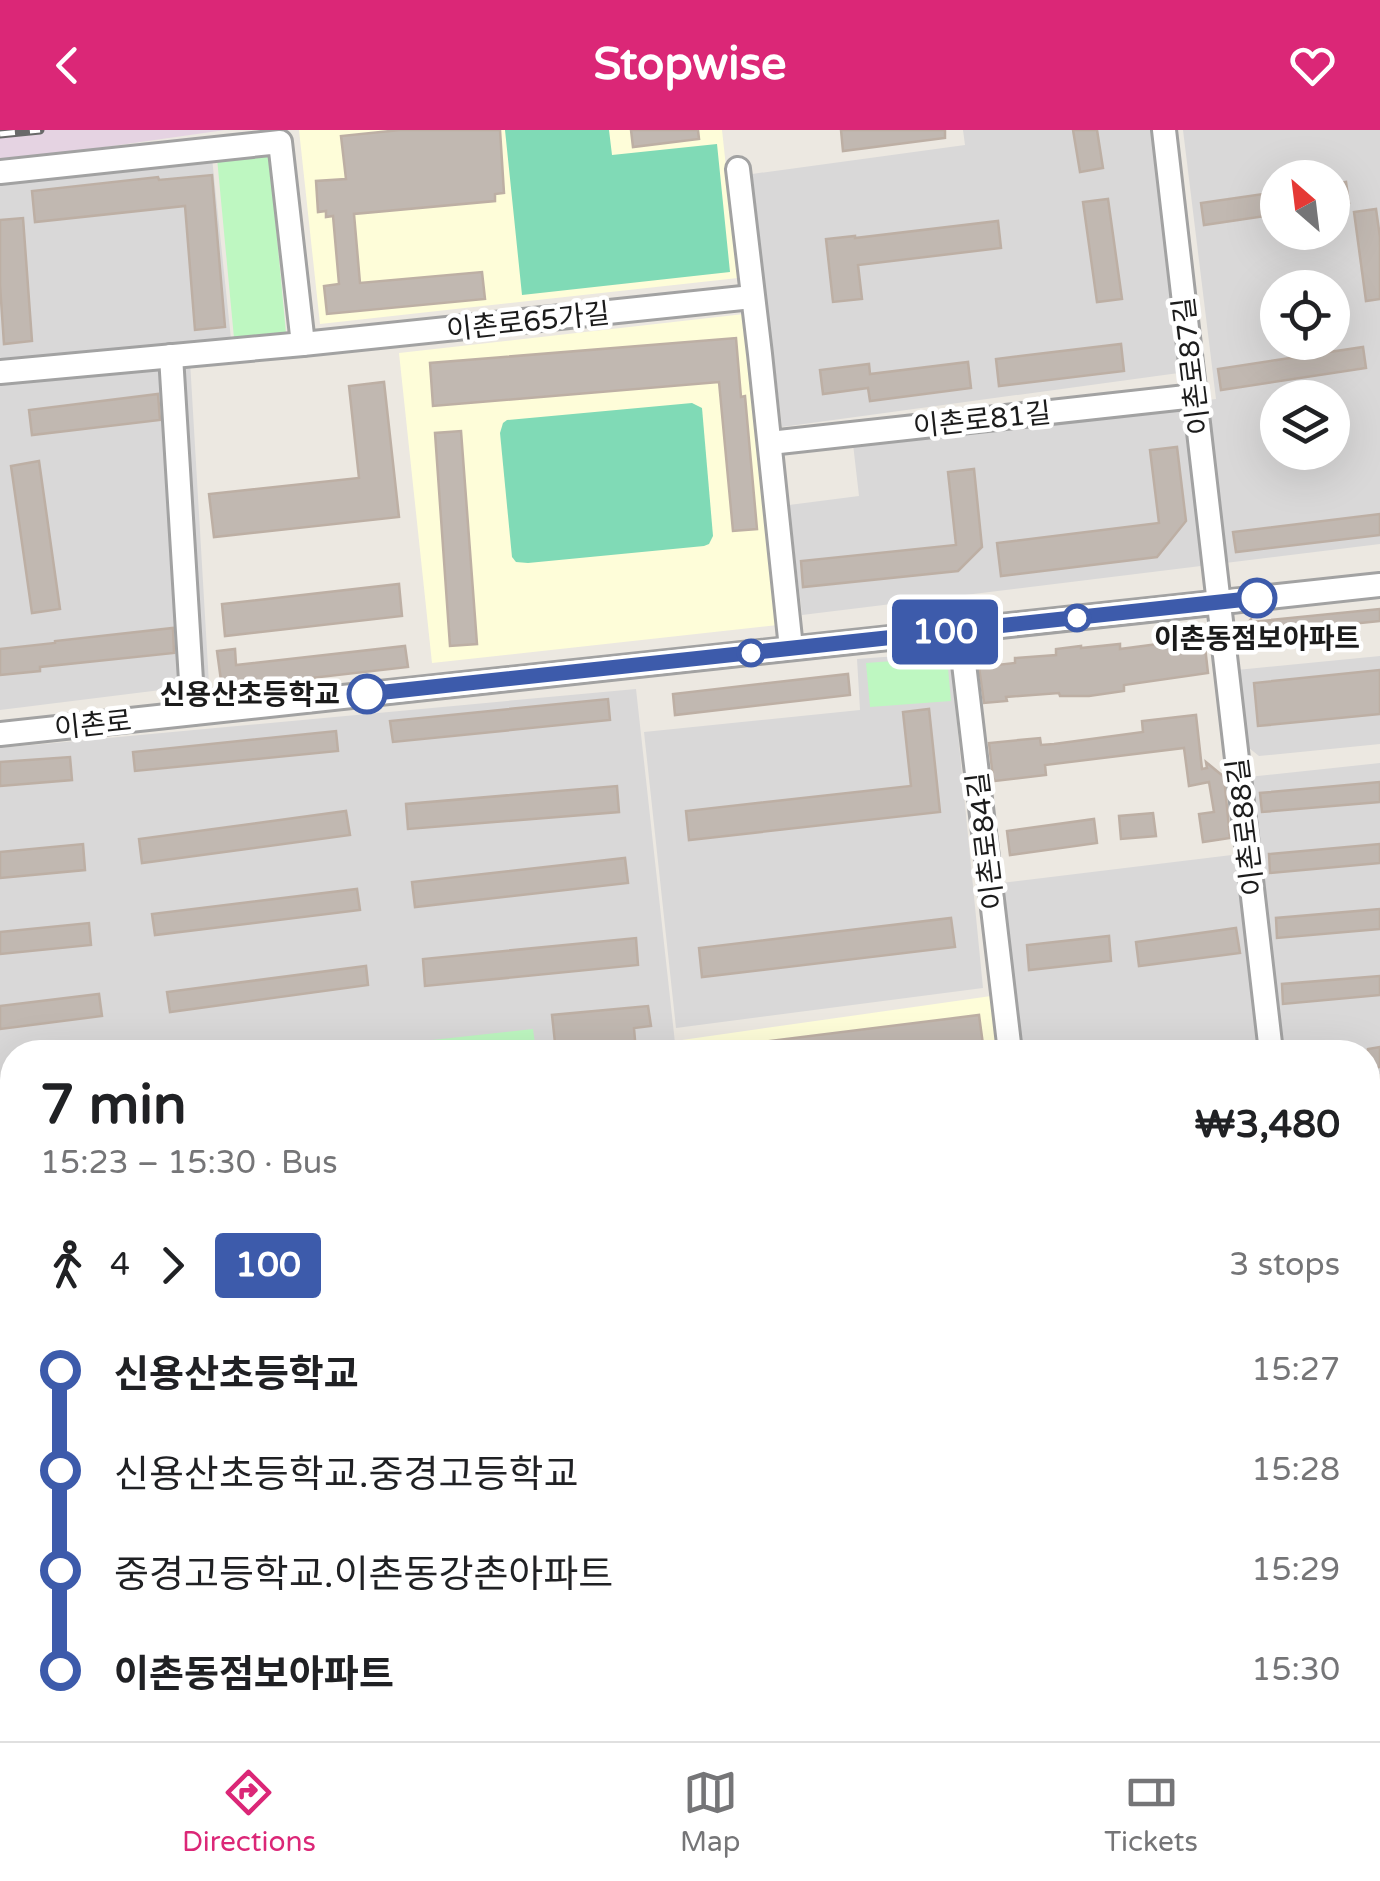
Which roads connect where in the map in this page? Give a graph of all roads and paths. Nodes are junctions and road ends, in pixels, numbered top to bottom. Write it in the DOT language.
graph roads {
  1 [pos="1164,130"];
  2 [pos="738,169"];
  3 [pos="0,172"];
  4 [pos="752,297"];
  5 [pos="303,344"];
  6 [pos="171,356"];
  7 [pos="0,372"];
  8 [pos="1195,396"];
  9 [pos="770,443"];
  10 [pos="1380,585"];
  11 [pos="1219,602"];
  12 [pos="960,630"];
  13 [pos="791,648"];
  14 [pos="193,713"];
  15 [pos="0,734"];
  16 [pos="1009,1040"];
  17 [pos="1270,1040"];
  1 -- 8 [label="street, 이촌로87길"];
  2 -- 4 [label="street"];
  3 -- 5 [label="street"];
  4 -- 5 [label="street, 이촌로65가길"];
  4 -- 9 [label="street"];
  5 -- 6 [label="street, 이촌로65가길"];
  6 -- 7 [label="street, 이촌로65가길"];
  6 -- 14 [label="street"];
  8 -- 9 [label="street, 이촌로81길"];
  8 -- 11 [label="street, 이촌로87길"];
  9 -- 13 [label="street"];
  10 -- 11 [label="street, 이촌로"];
  11 -- 12 [label="street, 이촌로"];
  11 -- 17 [label="street, 이촌로88길"];
  12 -- 13 [label="street, 이촌로"];
  12 -- 16 [label="street, 이촌로84길"];
  13 -- 14 [label="street, 이촌로"];
  14 -- 15 [label="street, 이촌로"];
}
